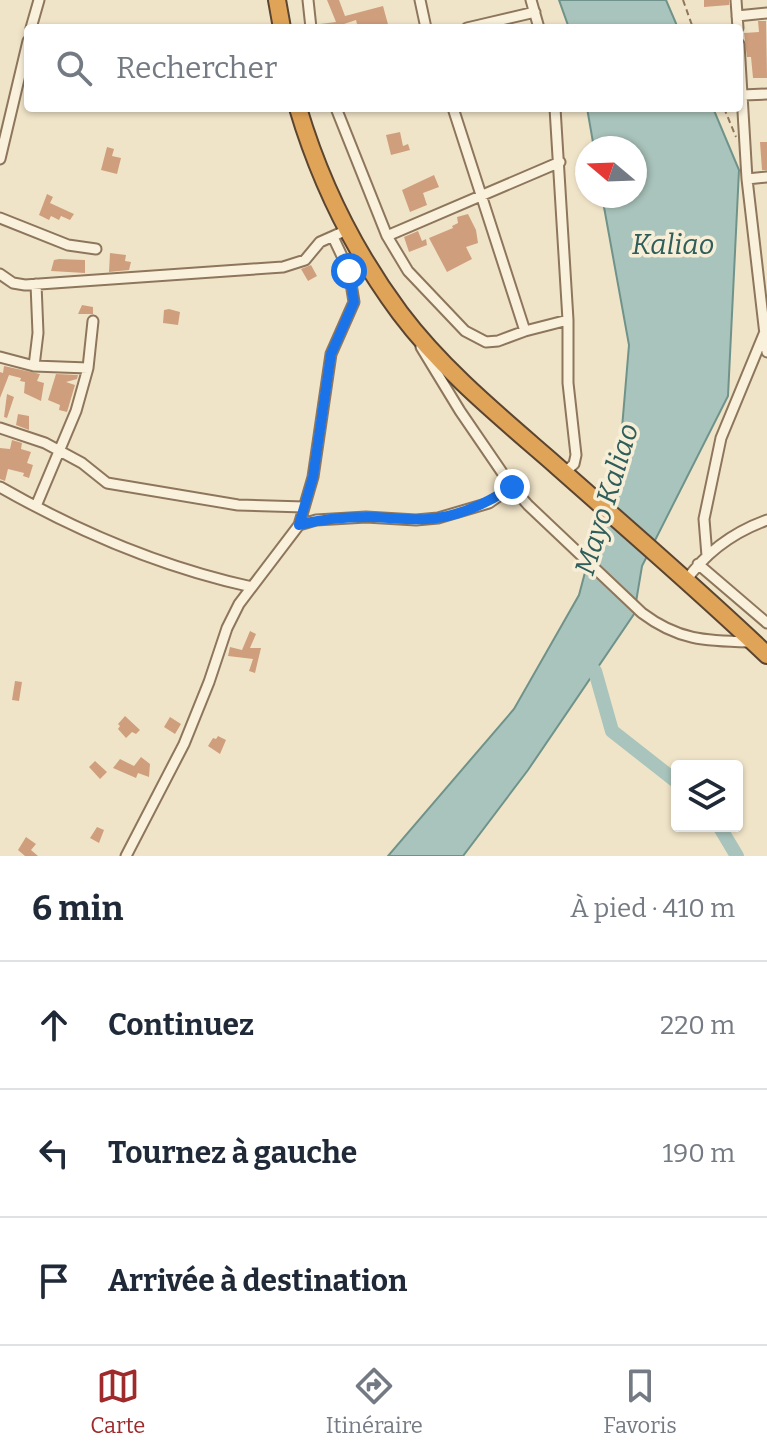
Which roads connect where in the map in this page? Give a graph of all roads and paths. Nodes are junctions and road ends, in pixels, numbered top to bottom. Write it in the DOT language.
graph roads {
  1 [pos="39,0"];
  2 [pos="277,0"];
  3 [pos="308,0"];
  4 [pos="420,0"];
  5 [pos="531,0"];
  6 [pos="683,0"];
  7 [pos="736,0"];
  8 [pos="535,12"];
  9 [pos="767,13"];
  10 [pos="737,16"];
  11 [pos="32,24"];
  12 [pos="281,24"];
  13 [pos="311,24"];
  14 [pos="425,24"];
  15 [pos="484,24"];
  16 [pos="538,24"];
  17 [pos="692,24"];
  18 [pos="738,24"];
  19 [pos="24,58"];
  20 [pos="767,94"];
  21 [pos="743,95"];
  22 [pos="299,112"];
  23 [pos="338,112"];
  24 [pos="454,112"];
  25 [pos="555,112"];
  26 [pos="0,159"];
  27 [pos="560,162"];
  28 [pos="767,177"];
  29 [pos="747,179"];
  30 [pos="480,195"];
  31 [pos="0,218"];
  32 [pos="340,234"];
  33 [pos="387,236"];
  34 [pos="96,249"];
  35 [pos="0,274"];
  36 [pos="36,284"];
  37 [pos="568,320"];
  38 [pos="93,321"];
  39 [pos="525,331"];
  40 [pos="765,332"];
  41 [pos="420,336"];
  42 [pos="767,352"];
  43 [pos="0,357"];
  44 [pos="34,366"];
  45 [pos="88,368"];
  46 [pos="0,428"];
  47 [pos="58,450"];
  48 [pos="564,473"];
  49 [pos="0,487"];
  50 [pos="512,487"];
  51 [pos="36,506"];
  52 [pos="304,507"];
  53 [pos="767,520"];
  54 [pos="299,525"];
  55 [pos="707,556"];
  56 [pos="698,564"];
  57 [pos="685,582"];
  58 [pos="252,587"];
  59 [pos="767,623"];
  60 [pos="754,642"];
  61 [pos="767,655"];
  62 [pos="126,856"];
  1 -- 11 [label="street"];
  2 -- 12 [label="highway"];
  3 -- 13 [label="street"];
  4 -- 14 [label="street"];
  5 -- 8 [label="street"];
  6 -- 17 [label="path"];
  7 -- 10 [label="street"];
  8 -- 15 [label="street"];
  8 -- 16 [label="street"];
  9 -- 10 [label="street"];
  10 -- 18 [label="street"];
  19 -- 26 [label="street"];
  20 -- 21 [label="street"];
  21 -- 29 [label="street"];
  22 -- 32 [label="highway"];
  23 -- 33 [label="street"];
  24 -- 30 [label="street"];
  25 -- 27 [label="street"];
  27 -- 30 [label="street"];
  27 -- 37 [label="street"];
  28 -- 29 [label="street"];
  29 -- 40 [label="street"];
  30 -- 33 [label="street"];
  30 -- 39 [label="street"];
  31 -- 34 [label="street"];
  32 -- 36 [label="street"];
  32 -- 41 [label="highway"];
  32 -- 52 [label="street"];
  33 -- 39 [label="street"];
  35 -- 36 [label="street"];
  36 -- 44 [label="street"];
  37 -- 39 [label="street"];
  37 -- 48 [label="street"];
  38 -- 45 [label="street"];
  40 -- 42 [label="street"];
  40 -- 55 [label="street"];
  41 -- 48 [label="highway"];
  41 -- 50 [label="street"];
  43 -- 44 [label="street"];
  44 -- 45 [label="street"];
  45 -- 47 [label="street"];
  46 -- 47 [label="street"];
  47 -- 51 [label="street"];
  47 -- 52 [label="street"];
  48 -- 57 [label="highway"];
  49 -- 51 [label="street"];
  50 -- 54 [label="street"];
  50 -- 60 [label="street"];
  51 -- 58 [label="street"];
  52 -- 54 [label="street"];
  53 -- 55 [label="street"];
  54 -- 58 [label="street"];
  55 -- 56 [label="street"];
  56 -- 57 [label="street"];
  56 -- 59 [label="street"];
  57 -- 60 [label="highway"];
  58 -- 62 [label="street"];
  60 -- 61 [label="highway"];
}
